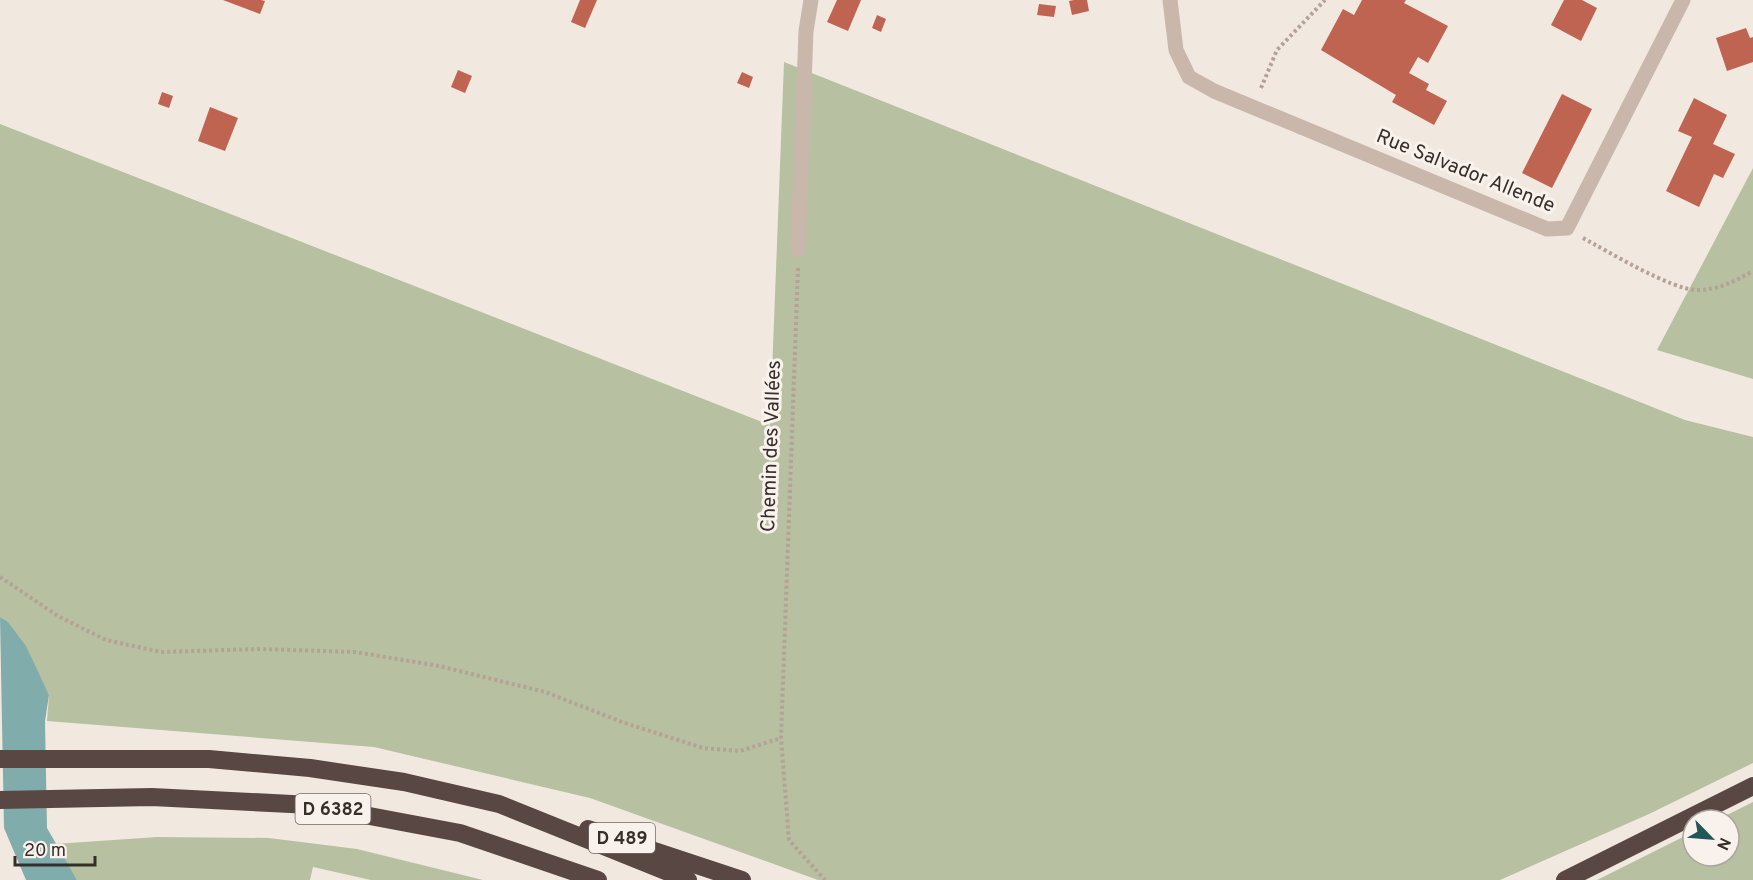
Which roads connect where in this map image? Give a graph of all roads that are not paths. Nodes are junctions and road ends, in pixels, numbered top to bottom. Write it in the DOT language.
graph roads {
  1 [pos="811,0"];
  2 [pos="1170,0"];
  3 [pos="1683,0"];
  4 [pos="798,249"];
  5 [pos="0,759"];
  6 [pos="1753,786"];
  7 [pos="0,800"];
  8 [pos="499,804"];
  9 [pos="598,880"];
  10 [pos="688,880"];
  11 [pos="742,880"];
  12 [pos="1565,880"];
  1 -- 4 [label="street"];
  2 -- 3 [label="street, Rue Salvador Allende"];
  5 -- 8 [label="highway, D 6382"];
  6 -- 12 [label="highway"];
  7 -- 9 [label="highway, D 6382"];
  8 -- 10 [label="highway, D 6382"];
  8 -- 11 [label="highway, D 489"];
}
